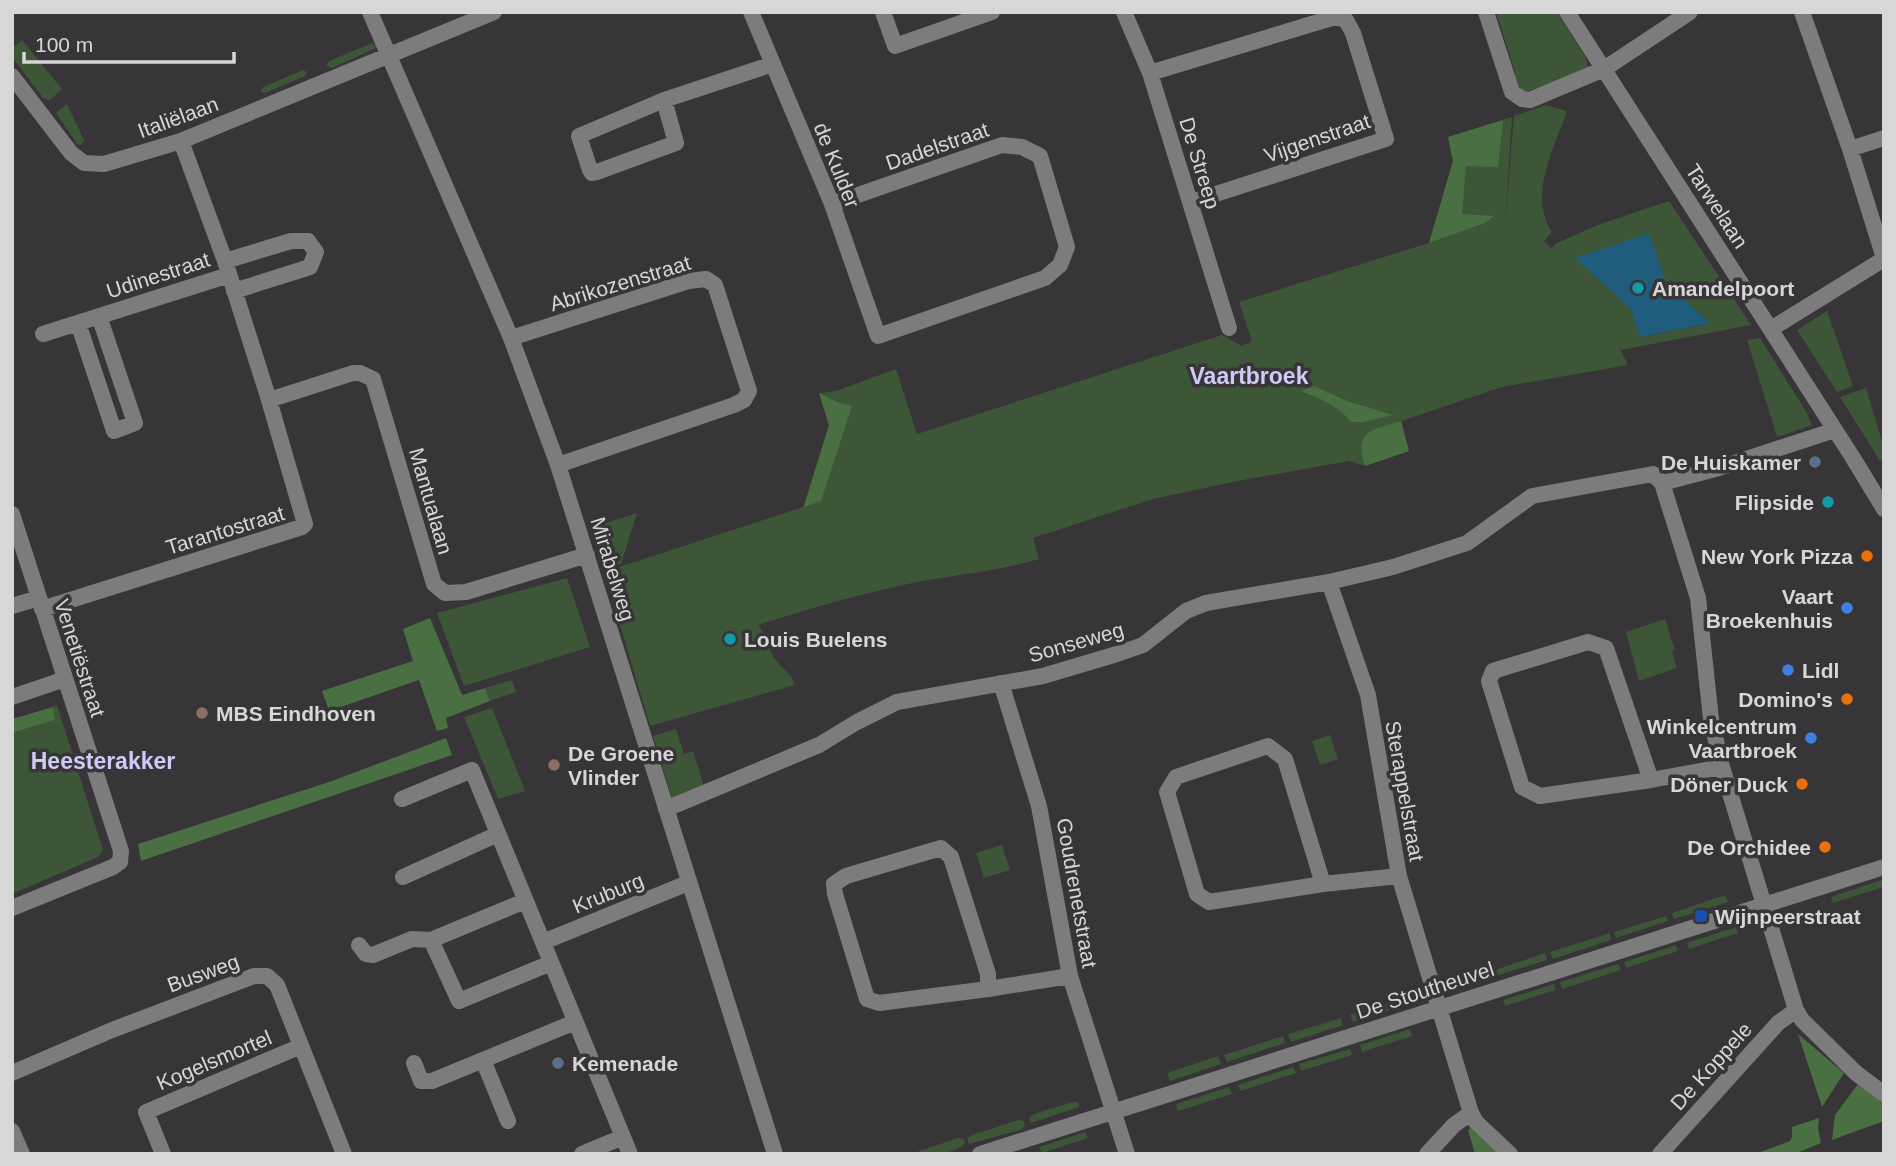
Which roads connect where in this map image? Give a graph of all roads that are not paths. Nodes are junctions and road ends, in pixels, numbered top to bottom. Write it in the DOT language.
graph roads {
  1 [pos="370,12"];
  2 [pos="494,12"];
  3 [pos="751,12"];
  4 [pos="883,12"];
  5 [pos="992,12"];
  6 [pos="1124,12"];
  7 [pos="1486,12"];
  8 [pos="1567,12"];
  9 [pos="1690,12"];
  10 [pos="1802,12"];
  11 [pos="388,55"];
  12 [pos="773,64"];
  13 [pos="1604,69"];
  14 [pos="1150,73"];
  15 [pos="12,76"];
  16 [pos="18,93"];
  17 [pos="664,100"];
  18 [pos="1884,138"];
  19 [pos="181,141"];
  20 [pos="1850,149"];
  21 [pos="1191,202"];
  22 [pos="832,204"];
  23 [pos="1884,259"];
  24 [pos="227,268"];
  25 [pos="234,291"];
  26 [pos="99,316"];
  27 [pos="78,323"];
  28 [pos="1229,328"];
  29 [pos="1771,329"];
  30 [pos="43,334"];
  31 [pos="878,336"];
  32 [pos="511,338"];
  33 [pos="270,400"];
  34 [pos="1835,430"];
  35 [pos="558,465"];
  36 [pos="1657,478"];
  37 [pos="1884,509"];
  38 [pos="12,514"];
  39 [pos="586,555"];
  40 [pos="1329,582"];
  41 [pos="41,603"];
  42 [pos="12,606"];
  43 [pos="65,679"];
  44 [pos="1001,683"];
  45 [pos="12,697"];
  46 [pos="1722,767"];
  47 [pos="1651,780"];
  48 [pos="402,799"];
  49 [pos="666,809"];
  50 [pos="498,834"];
  51 [pos="1884,867"];
  52 [pos="1399,876"];
  53 [pos="403,877"];
  54 [pos="688,883"];
  55 [pos="1323,884"];
  56 [pos="525,901"];
  57 [pos="1764,905"];
  58 [pos="12,908"];
  59 [pos="431,940"];
  60 [pos="543,942"];
  61 [pos="359,945"];
  62 [pos="551,963"];
  63 [pos="1070,976"];
  64 [pos="988,989"];
  65 [pos="1439,1007"];
  66 [pos="1796,1010"];
  67 [pos="575,1022"];
  68 [pos="301,1045"];
  69 [pos="483,1060"];
  70 [pos="414,1063"];
  71 [pos="12,1073"];
  72 [pos="1884,1094"];
  73 [pos="1113,1111"];
  74 [pos="1471,1112"];
  75 [pos="508,1121"];
  76 [pos="12,1131"];
  77 [pos="623,1137"];
  78 [pos="22,1154"];
  79 [pos="163,1154"];
  80 [pos="344,1154"];
  81 [pos="582,1154"];
  82 [pos="630,1154"];
  83 [pos="775,1154"];
  84 [pos="980,1154"];
  85 [pos="1127,1154"];
  86 [pos="1427,1154"];
  87 [pos="1510,1154"];
  88 [pos="1660,1154"];
  1 -- 11 [label="street, Mirabelweg"];
  2 -- 11 [label="street"];
  3 -- 12 [label="street, de Kulder"];
  4 -- 5 [label="street"];
  6 -- 14 [label="street, De Streep"];
  7 -- 13 [label="street"];
  8 -- 13 [label="street, Tarwelaan"];
  9 -- 13 [label="street"];
  10 -- 20 [label="street"];
  11 -- 19 [label="street, Italiëlaan"];
  11 -- 32 [label="street, Mirabelweg"];
  12 -- 17 [label="street"];
  12 -- 22 [label="street, de Kulder"];
  13 -- 29 [label="street, Tarwelaan"];
  14 -- 21 [label="street, De Streep"];
  14 -- 21 [label="street, Vijgenstraat"];
  15 -- 16 [label="street, Italiëlaan"];
  16 -- 19 [label="street, Italiëlaan"];
  17 -- 17 [label="street"];
  18 -- 20 [label="street"];
  19 -- 24 [label="street, Tarantostraat"];
  20 -- 23 [label="street"];
  21 -- 28 [label="street, De Streep"];
  22 -- 31 [label="street, de Kulder"];
  22 -- 31 [label="street, Dadelstraat"];
  23 -- 29 [label="street"];
  24 -- 25 [label="street, Tarantostraat"];
  24 -- 25 [label="street"];
  24 -- 26 [label="street, Udinestraat"];
  25 -- 33 [label="street, Tarantostraat"];
  26 -- 27 [label="street, Udinestraat"];
  26 -- 27 [label="street, Udinestraat"];
  27 -- 30 [label="street, Udinestraat"];
  29 -- 34 [label="street, Tarwelaan"];
  32 -- 35 [label="street, Mirabelweg"];
  32 -- 35 [label="street, Abrikozenstraat"];
  33 -- 39 [label="street, Mantualaan"];
  33 -- 41 [label="street, Tarantostraat"];
  34 -- 36 [label="street, Sonseweg"];
  34 -- 37 [label="street, Tarwelaan"];
  35 -- 39 [label="street, Mirabelweg"];
  36 -- 40 [label="street, Sonseweg"];
  36 -- 46 [label="street"];
  38 -- 41 [label="street, Venetiëstraat"];
  39 -- 49 [label="street, Mirabelweg"];
  40 -- 44 [label="street, Sonseweg"];
  40 -- 52 [label="street, Sterappelstraat"];
  41 -- 42 [label="street"];
  41 -- 43 [label="street, Venetiëstraat"];
  43 -- 45 [label="street"];
  43 -- 58 [label="street, Venetiëstraat"];
  44 -- 49 [label="street, Sonseweg"];
  44 -- 63 [label="street, Goudrenetstraat"];
  46 -- 47 [label="street"];
  46 -- 57 [label="street"];
  47 -- 47 [label="street"];
  48 -- 50 [label="street"];
  49 -- 54 [label="street, Mirabelweg"];
  50 -- 53 [label="street"];
  50 -- 56 [label="street"];
  51 -- 57 [label="street, De Stoutheuvel"];
  52 -- 55 [label="street"];
  52 -- 65 [label="street, Sterappelstraat"];
  54 -- 60 [label="street, Kruburg"];
  54 -- 83 [label="street, Mirabelweg"];
  55 -- 55 [label="street"];
  56 -- 59 [label="street"];
  56 -- 60 [label="street"];
  57 -- 65 [label="street, De Stoutheuvel"];
  57 -- 66 [label="street"];
  59 -- 61 [label="street"];
  59 -- 62 [label="street"];
  60 -- 62 [label="street"];
  62 -- 67 [label="street"];
  63 -- 64 [label="street"];
  63 -- 73 [label="street, Goudrenetstraat"];
  64 -- 64 [label="street"];
  65 -- 73 [label="street, De Stoutheuvel"];
  65 -- 74 [label="street"];
  66 -- 72 [label="street"];
  66 -- 88 [label="street, De Koppele"];
  67 -- 69 [label="street"];
  67 -- 77 [label="street"];
  68 -- 71 [label="street, Busweg"];
  68 -- 79 [label="street, Kogelsmortel"];
  68 -- 80 [label="street, Busweg"];
  69 -- 70 [label="street"];
  69 -- 75 [label="street"];
  73 -- 84 [label="street, De Stoutheuvel"];
  73 -- 85 [label="street"];
  74 -- 86 [label="street"];
  74 -- 87 [label="street"];
  76 -- 78 [label="street"];
  77 -- 81 [label="street"];
  77 -- 82 [label="street"];
}
